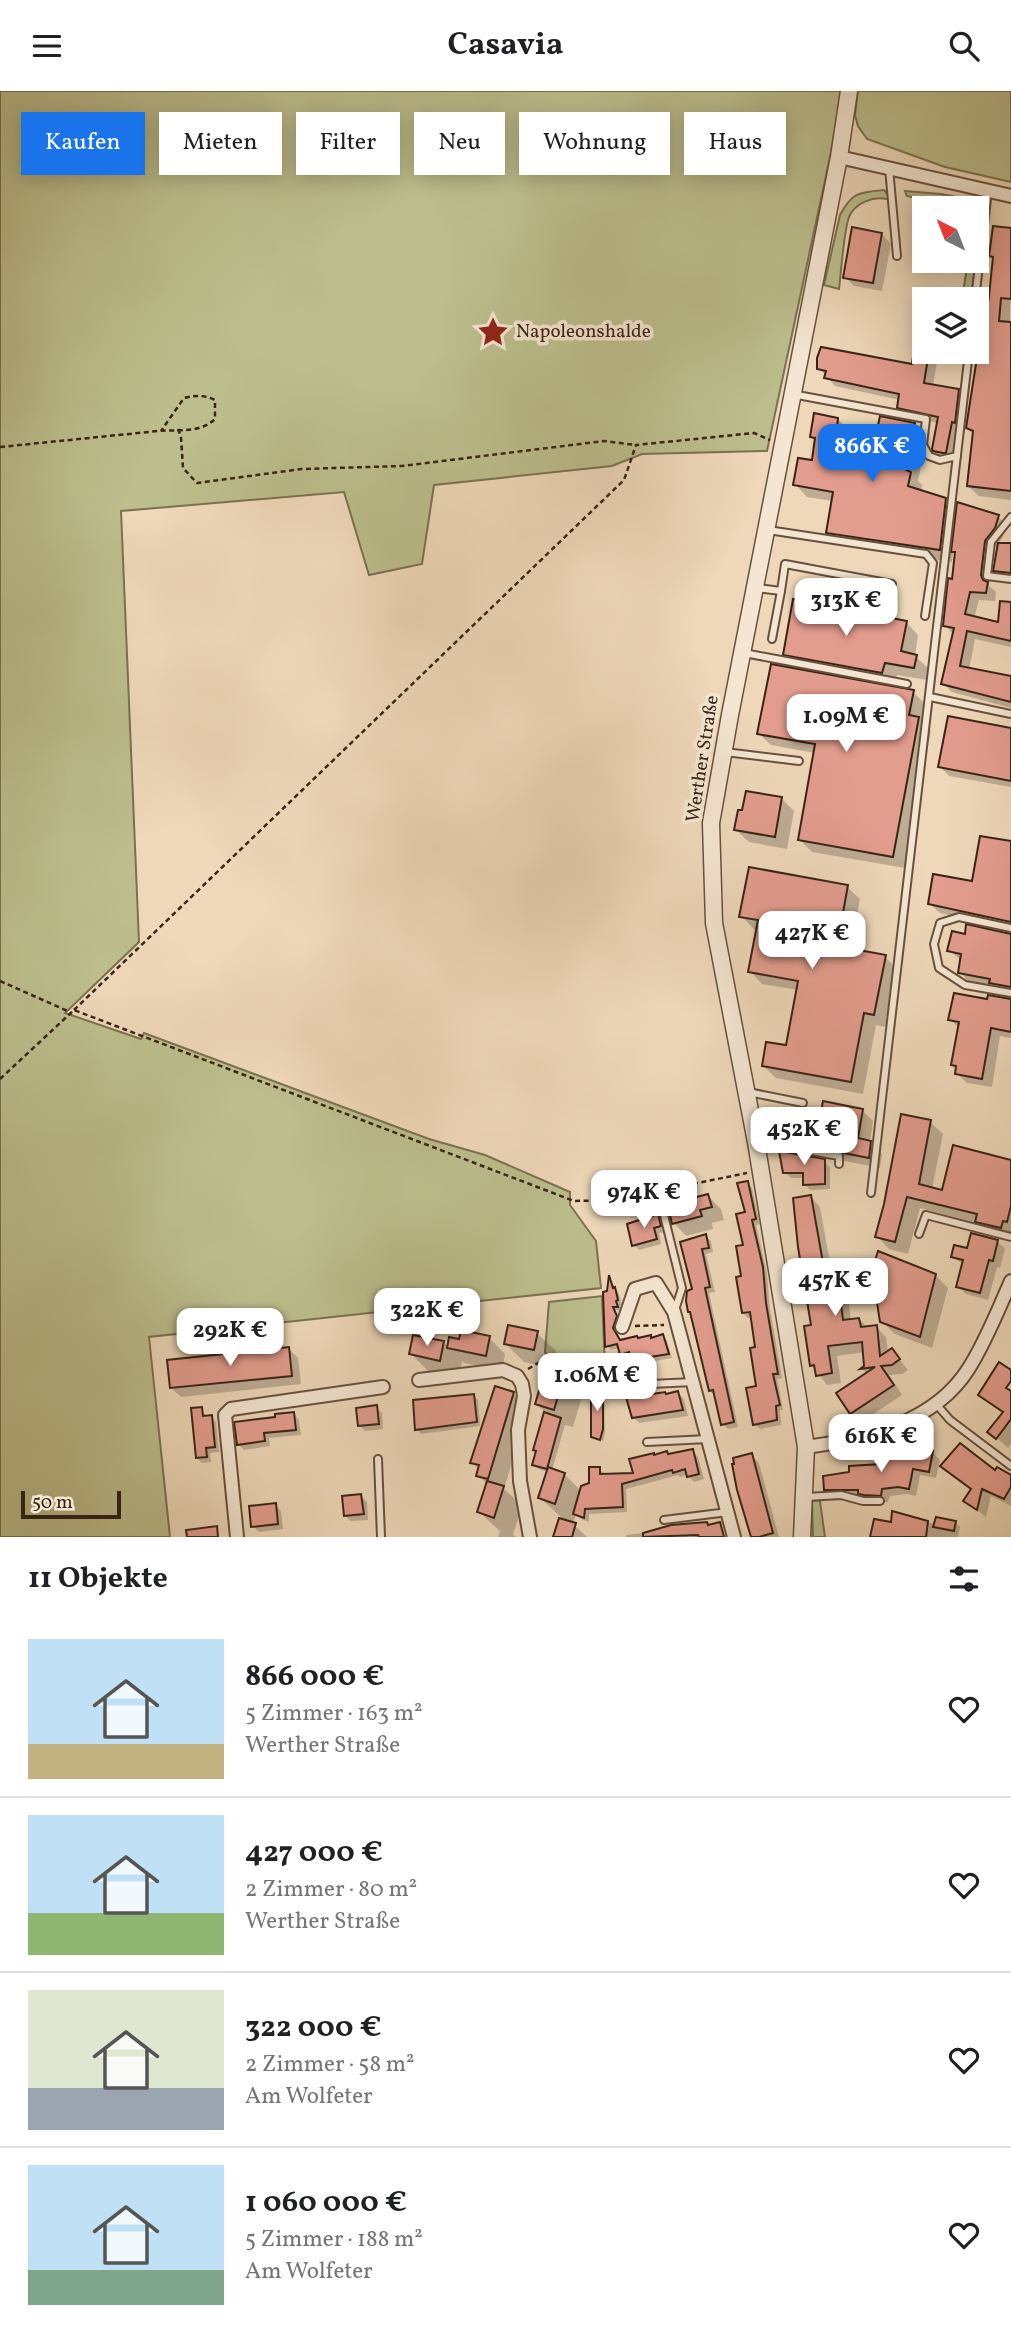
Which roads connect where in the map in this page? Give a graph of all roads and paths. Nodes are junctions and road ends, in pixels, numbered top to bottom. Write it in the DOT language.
graph roads {
  1 [pos="849,91"];
  2 [pos="839,157"];
  3 [pos="889,168"];
  4 [pos="988,191"];
  5 [pos="1011,196"];
  6 [pos="897,256"];
  7 [pos="976,287"];
  8 [pos="968,364"];
  9 [pos="792,394"];
  10 [pos="178,429"];
  11 [pos="161,431"];
  12 [pos="636,445"];
  13 [pos="0,447"];
  14 [pos="782,447"];
  15 [pos="957,456"];
  16 [pos="1011,517"];
  17 [pos="766,530"];
  18 [pos="1011,579"];
  19 [pos="892,584"];
  20 [pos="755,588"];
  21 [pos="780,591"];
  22 [pos="925,617"];
  23 [pos="772,639"];
  24 [pos="743,653"];
  25 [pos="907,684"];
  26 [pos="930,697"];
  27 [pos="1011,714"];
  28 [pos="723,752"];
  29 [pos="799,761"];
  30 [pos="1011,928"];
  31 [pos="0,981"];
  32 [pos="1011,993"];
  33 [pos="73,1011"];
  34 [pos="0,1079"];
  35 [pos="746,1092"];
  36 [pos="803,1103"];
  37 [pos="756,1142"];
  38 [pos="839,1164"];
  39 [pos="761,1170"];
  40 [pos="658,1191"];
  41 [pos="871,1192"];
  42 [pos="919,1234"];
  43 [pos="1011,1237"];
  44 [pos="1011,1282"];
  45 [pos="676,1319"];
  46 [pos="622,1327"];
  47 [pos="557,1352"];
  48 [pos="517,1376"];
  49 [pos="419,1380"];
  50 [pos="693,1382"];
  51 [pos="630,1385"];
  52 [pos="383,1387"];
  53 [pos="936,1404"];
  54 [pos="708,1439"];
  55 [pos="648,1442"];
  56 [pos="806,1447"];
  57 [pos="378,1459"];
  58 [pos="1011,1466"];
  59 [pos="804,1497"];
  60 [pos="880,1501"];
  61 [pos="729,1511"];
  62 [pos="664,1520"];
  63 [pos="237,1537"];
  64 [pos="381,1537"];
  65 [pos="530,1537"];
  66 [pos="734,1537"];
  67 [pos="802,1537"];
  1 -- 2 [label="street, Werther Straße"];
  2 -- 3 [label="street"];
  2 -- 9 [label="street, Werther Straße"];
  3 -- 4 [label="street"];
  3 -- 6 [label="lane"];
  4 -- 5 [label="street"];
  4 -- 7 [label="lane"];
  8 -- 15 [label="lane"];
  9 -- 14 [label="street, Werther Straße"];
  9 -- 15 [label="lane"];
  10 -- 11 [label="path"];
  10 -- 11 [label="path"];
  10 -- 12 [label="path"];
  11 -- 13 [label="path"];
  12 -- 14 [label="path"];
  12 -- 33 [label="path"];
  14 -- 17 [label="street, Werther Straße"];
  15 -- 26 [label="lane"];
  16 -- 18 [label="lane"];
  17 -- 20 [label="street, Werther Straße"];
  17 -- 22 [label="lane"];
  19 -- 21 [label="lane"];
  20 -- 21 [label="lane"];
  20 -- 24 [label="street, Werther Straße"];
  21 -- 23 [label="lane"];
  24 -- 25 [label="lane"];
  24 -- 28 [label="street, Werther Straße"];
  26 -- 27 [label="lane"];
  26 -- 41 [label="lane"];
  28 -- 29 [label="lane"];
  28 -- 35 [label="street, Werther Straße"];
  30 -- 32 [label="lane"];
  31 -- 33 [label="path"];
  33 -- 34 [label="path"];
  33 -- 40 [label="path"];
  35 -- 36 [label="lane"];
  35 -- 37 [label="street, Werther Straße"];
  37 -- 38 [label="lane"];
  37 -- 39 [label="street, Werther Straße"];
  39 -- 40 [label="path"];
  39 -- 56 [label="street, Werther Straße"];
  40 -- 45 [label="lane"];
  42 -- 43 [label="lane"];
  44 -- 53 [label="street"];
  45 -- 46 [label="path"];
  45 -- 46 [label="street"];
  45 -- 50 [label="street"];
  47 -- 48 [label="path"];
  48 -- 49 [label="street"];
  48 -- 65 [label="street"];
  50 -- 51 [label="lane"];
  50 -- 54 [label="street"];
  52 -- 63 [label="street"];
  53 -- 56 [label="street"];
  53 -- 58 [label="lane"];
  54 -- 55 [label="lane"];
  54 -- 61 [label="street"];
  56 -- 59 [label="street, Werther Straße"];
  57 -- 64 [label="lane"];
  59 -- 60 [label="lane"];
  59 -- 67 [label="street, Werther Straße"];
  61 -- 62 [label="lane"];
  61 -- 66 [label="street"];
}
